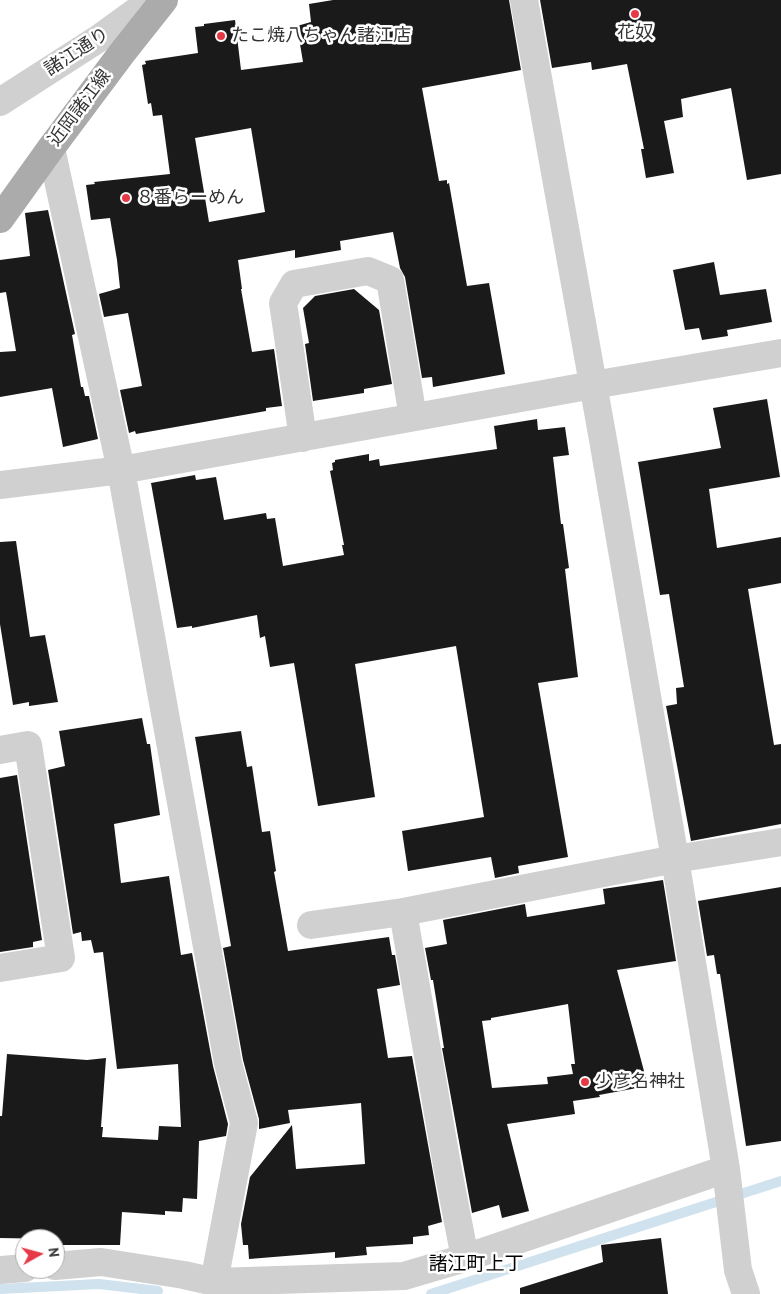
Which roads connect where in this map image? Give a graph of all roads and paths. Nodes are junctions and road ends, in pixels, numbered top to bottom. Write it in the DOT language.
graph roads {
  1 [pos="152,0"];
  2 [pos="164,0"];
  3 [pos="524,0"];
  4 [pos="0,102"];
  5 [pos="51,148"];
  6 [pos="0,219"];
  7 [pos="781,353"];
  8 [pos="593,385"];
  9 [pos="413,417"];
  10 [pos="303,438"];
  11 [pos="121,470"];
  12 [pos="0,485"];
  13 [pos="0,750"];
  14 [pos="781,842"];
  15 [pos="675,859"];
  16 [pos="403,912"];
  17 [pos="311,925"];
  18 [pos="0,968"];
  19 [pos="726,1169"];
  20 [pos="465,1258"];
  21 [pos="65,1265"];
  22 [pos="15,1269"];
  23 [pos="0,1270"];
  24 [pos="214,1282"];
  25 [pos="183,1285"];
  26 [pos="746,1294"];
  1 -- 4 [label="street, 諸江通り"];
  2 -- 5 [label="main road, 近岡諸江線"];
  3 -- 8 [label="street"];
  5 -- 6 [label="main road, 近岡諸江線"];
  5 -- 11 [label="street"];
  7 -- 8 [label="street"];
  8 -- 9 [label="street"];
  8 -- 15 [label="street"];
  9 -- 10 [label="street"];
  9 -- 10 [label="street"];
  10 -- 11 [label="street"];
  11 -- 12 [label="street"];
  11 -- 24 [label="street"];
  13 -- 18 [label="street"];
  14 -- 15 [label="street"];
  15 -- 16 [label="street"];
  15 -- 19 [label="street"];
  16 -- 17 [label="street"];
  16 -- 20 [label="street"];
  19 -- 20 [label="street"];
  19 -- 26 [label="street"];
  20 -- 24 [label="street"];
  21 -- 25 [label="street"];
  22 -- 23 [label="street"];
  24 -- 25 [label="street"];
}
